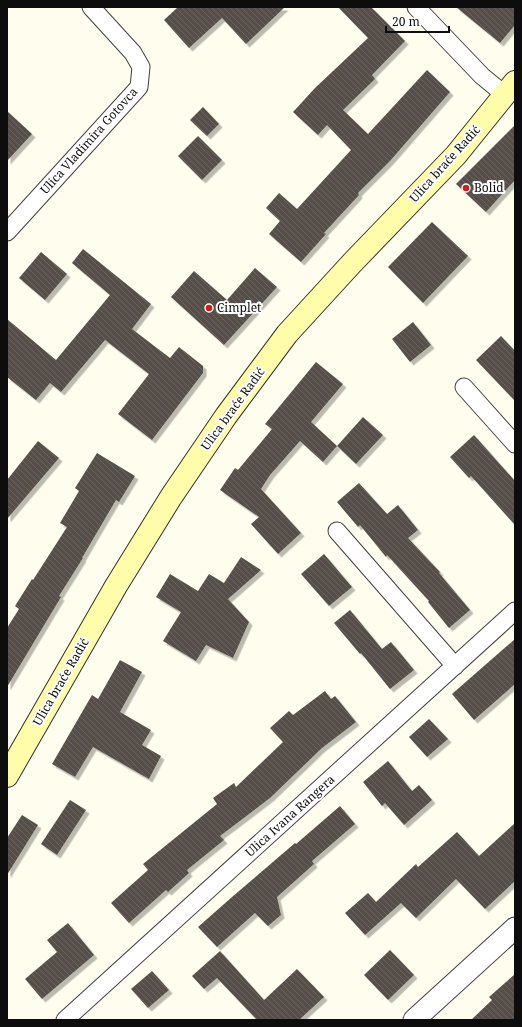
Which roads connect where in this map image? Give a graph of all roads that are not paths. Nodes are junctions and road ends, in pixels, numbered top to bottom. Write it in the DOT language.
graph roads {
  1 [pos="91,7"];
  2 [pos="416,7"];
  3 [pos="510,88"];
  4 [pos="7,232"];
  5 [pos="464,387"];
  6 [pos="515,444"];
  7 [pos="337,531"];
  8 [pos="515,611"];
  9 [pos="454,666"];
  10 [pos="7,776"];
  11 [pos="515,928"];
  12 [pos="65,1020"];
  13 [pos="414,1020"];
  1 -- 4 [label="street, Ulica Vladimira Gotovca"];
  2 -- 3 [label="street"];
  3 -- 10 [label="main road, Ulica braće Radić"];
  5 -- 6 [label="street"];
  7 -- 9 [label="street"];
  8 -- 9 [label="street, Ulica Ivana Rangera"];
  9 -- 12 [label="street, Ulica Ivana Rangera"];
  11 -- 13 [label="street"];
}
